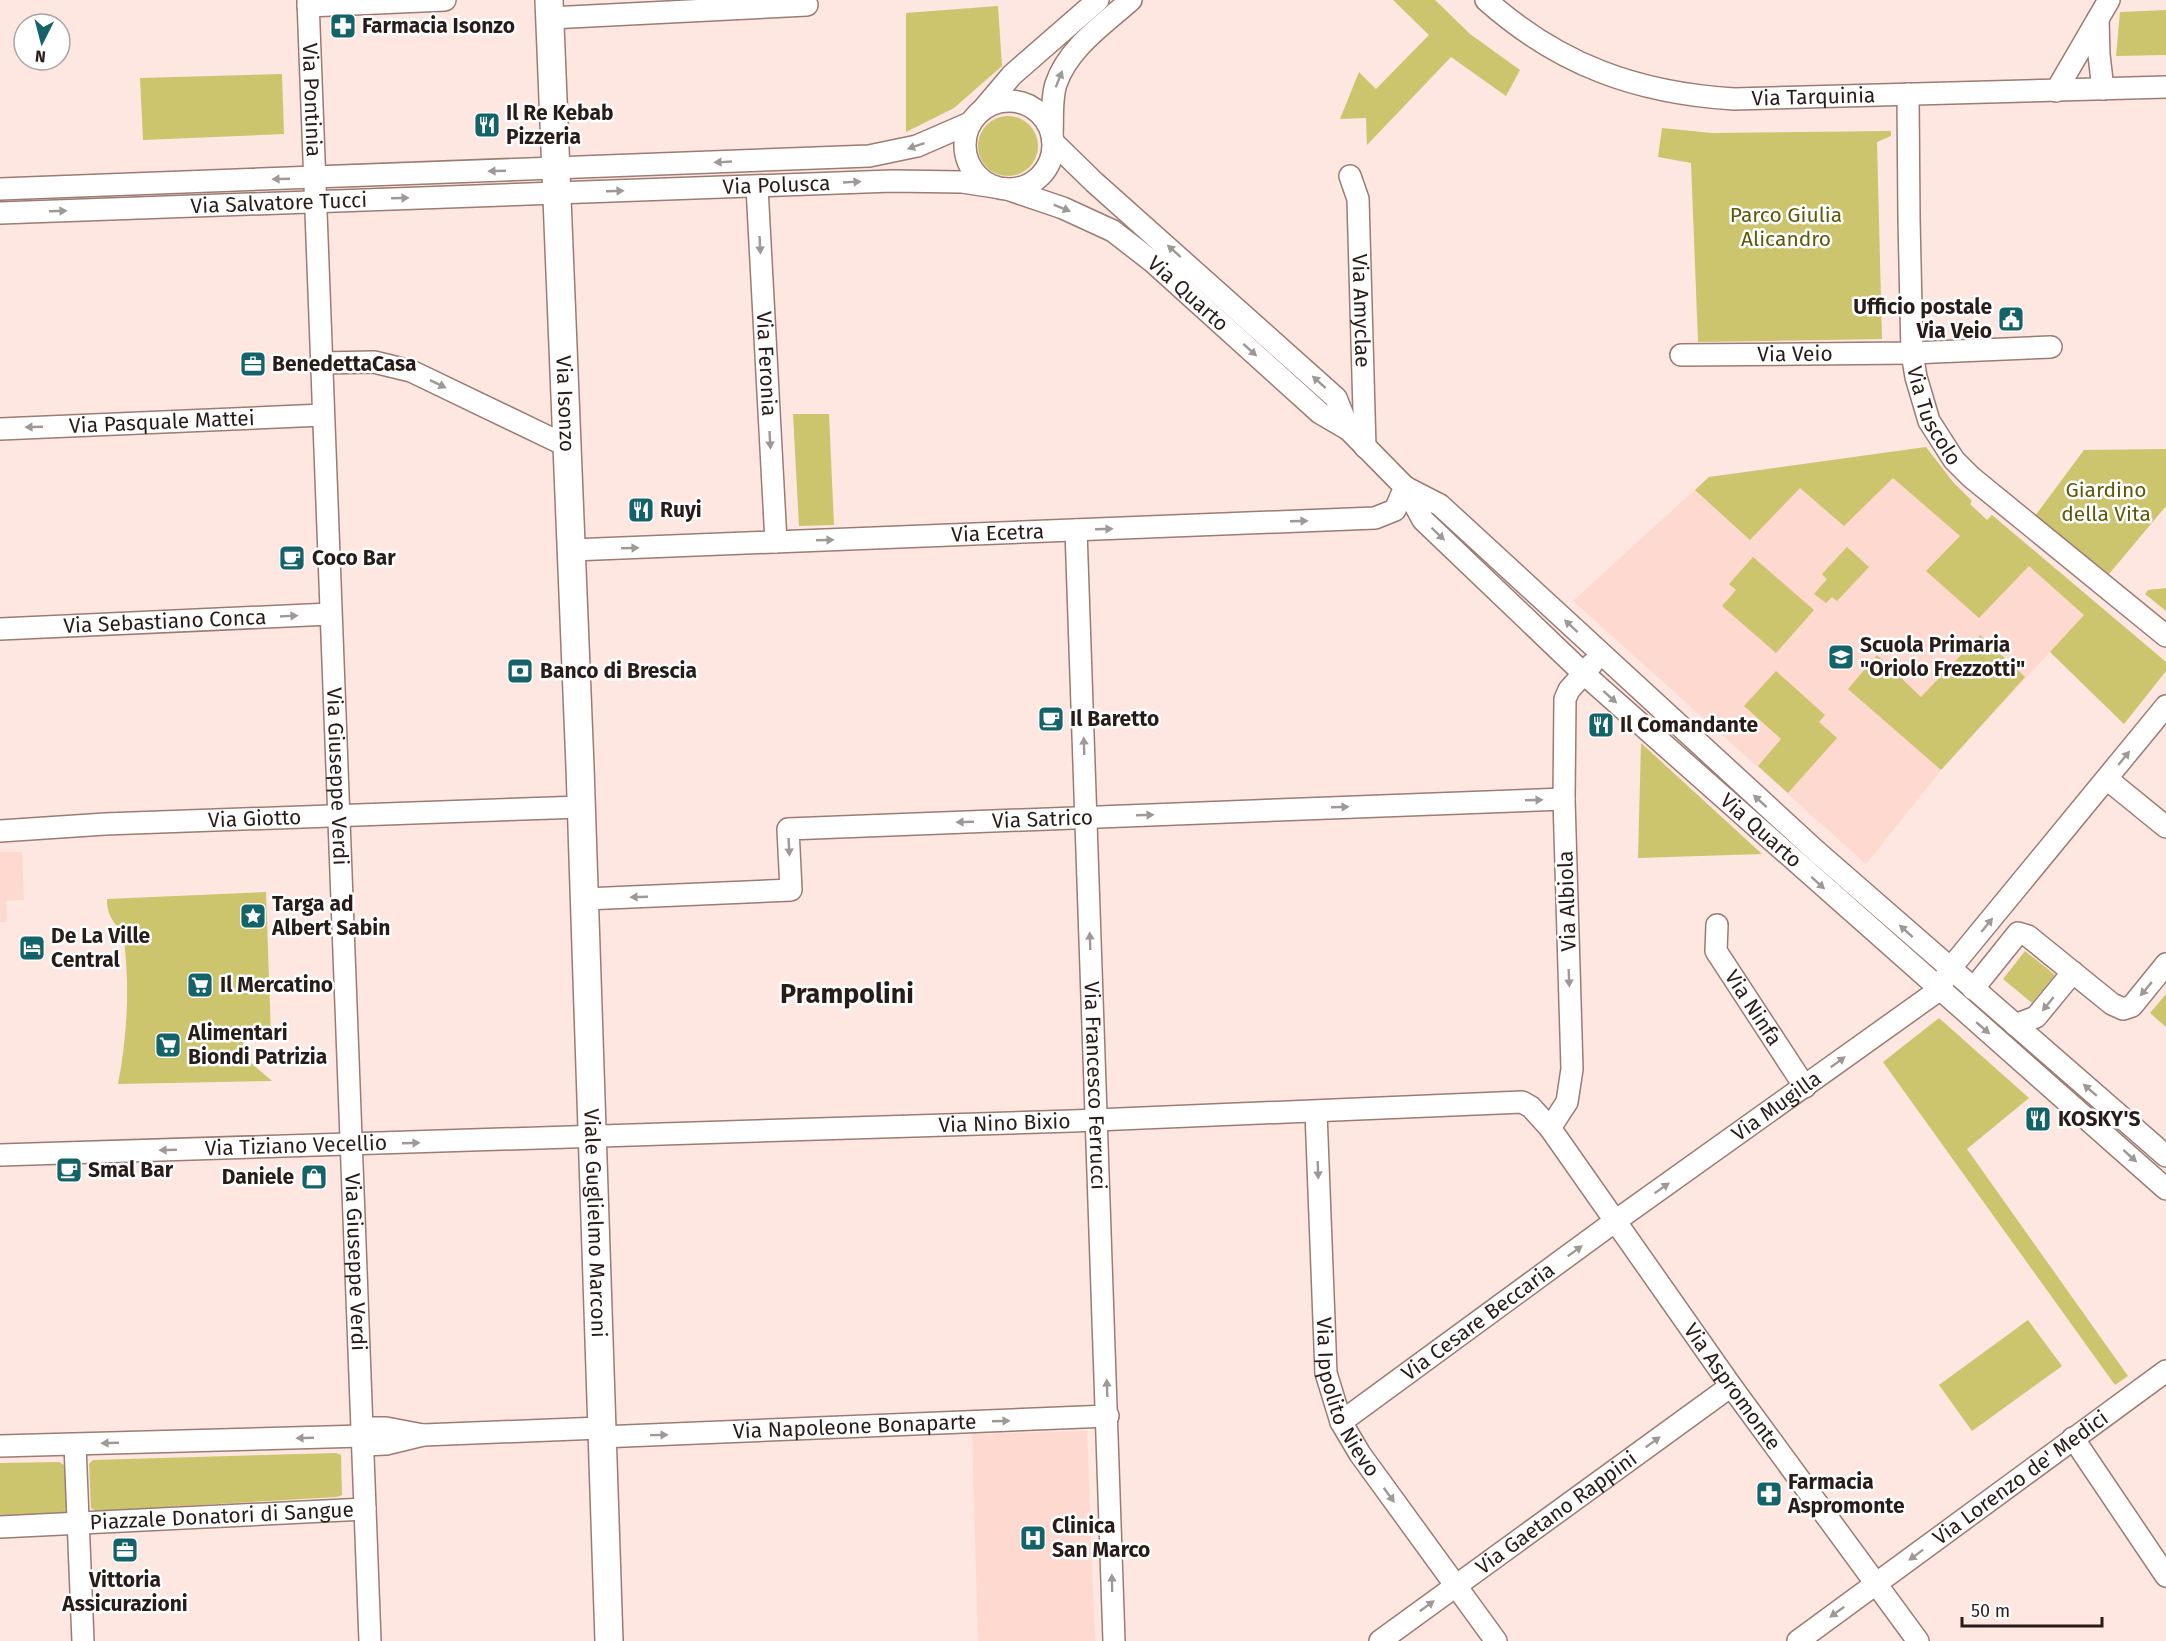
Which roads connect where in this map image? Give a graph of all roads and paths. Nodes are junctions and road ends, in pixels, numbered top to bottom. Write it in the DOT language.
graph roads {
  1 [pos="445,0"];
  2 [pos="1098,0"];
  3 [pos="1131,0"];
  4 [pos="1486,0"];
  5 [pos="2109,0"];
  6 [pos="308,3"];
  7 [pos="807,5"];
  8 [pos="549,9"];
  9 [pos="2098,19"];
  10 [pos="2166,87"];
  11 [pos="2103,89"];
  12 [pos="2056,91"];
  13 [pos="1908,94"];
  14 [pos="977,116"];
  15 [pos="1053,139"];
  16 [pos="1350,176"];
  17 [pos="313,178"];
  18 [pos="556,181"];
  19 [pos="757,187"];
  20 [pos="1001,188"];
  21 [pos="0,189"];
  22 [pos="314,201"];
  23 [pos="0,213"];
  24 [pos="2051,347"];
  25 [pos="1912,353"];
  26 [pos="1681,355"];
  27 [pos="321,363"];
  28 [pos="323,415"];
  29 [pos="0,429"];
  30 [pos="1349,430"];
  31 [pos="567,446"];
  32 [pos="1365,447"];
  33 [pos="1405,487"];
  34 [pos="1076,530"];
  35 [pos="776,542"];
  36 [pos="572,550"];
  37 [pos="330,614"];
  38 [pos="0,629"];
  39 [pos="2166,636"];
  40 [pos="1601,654"];
  41 [pos="1583,673"];
  42 [pos="2166,706"];
  43 [pos="2107,779"];
  44 [pos="1564,799"];
  45 [pos="581,807"];
  46 [pos="340,817"];
  47 [pos="1086,817"];
  48 [pos="2166,827"];
  49 [pos="0,831"];
  50 [pos="585,899"];
  51 [pos="1717,925"];
  52 [pos="2166,964"];
  53 [pos="1949,970"];
  54 [pos="2073,972"];
  55 [pos="1973,989"];
  56 [pos="1939,990"];
  57 [pos="2015,1025"];
  58 [pos="1805,1086"];
  59 [pos="1316,1112"];
  60 [pos="1096,1120"];
  61 [pos="1550,1128"];
  62 [pos="592,1137"];
  63 [pos="353,1144"];
  64 [pos="0,1155"];
  65 [pos="2166,1156"];
  66 [pos="2166,1189"];
  67 [pos="1614,1222"];
  68 [pos="2166,1371"];
  69 [pos="1731,1386"];
  70 [pos="1108,1416"];
  71 [pos="1341,1422"];
  72 [pos="601,1432"];
  73 [pos="363,1436"];
  74 [pos="2073,1438"];
  75 [pos="75,1445"];
  76 [pos="0,1446"];
  77 [pos="365,1509"];
  78 [pos="78,1524"];
  79 [pos="0,1527"];
  80 [pos="2166,1576"];
  81 [pos="1876,1584"];
  82 [pos="1456,1586"];
  83 [pos="83,1641"];
  84 [pos="370,1641"];
  85 [pos="609,1641"];
  86 [pos="1114,1641"];
  87 [pos="1380,1641"];
  88 [pos="1496,1641"];
  89 [pos="1798,1641"];
  90 [pos="1918,1641"];
  1 -- 6 [label="street"];
  2 -- 14 [label="street, Via Polusca"];
  15 -- 3 [label="street, one-way"];
  4 -- 13 [label="street, Via Tarquinia"];
  5 -- 9 [label="street"];
  6 -- 17 [label="street, Via Pontinia"];
  7 -- 8 [label="street"];
  8 -- 18 [label="main road, Via Isonzo"];
  9 -- 11 [label="street"];
  9 -- 12 [label="street"];
  10 -- 11 [label="street, Via Tarquinia"];
  11 -- 12 [label="street, Via Tarquinia"];
  12 -- 13 [label="street, Via Tarquinia"];
  13 -- 25 [label="street, Via Tuscolo"];
  14 -- 15 [label="street"];
  14 -- 18 [label="street, Via Polusca, one-way"];
  14 -- 20 [label="street"];
  15 -- 20 [label="street"];
  30 -- 15 [label="street, Via Quarto, one-way"];
  16 -- 32 [label="street, Via Amyclae"];
  18 -- 17 [label="street, Via Salvatore Tucci, one-way"];
  17 -- 21 [label="street, Via Salvatore Tucci, one-way"];
  17 -- 22 [label="street, Via Pontinia"];
  18 -- 19 [label="street, Via Polusca, one-way"];
  22 -- 18 [label="street, Via Salvatore Tucci, one-way"];
  18 -- 31 [label="main road, Via Isonzo"];
  19 -- 20 [label="street, Via Polusca, one-way"];
  19 -- 35 [label="street, Via Feronia, one-way"];
  20 -- 30 [label="street, Via Quarto, one-way"];
  23 -- 22 [label="street, Via Salvatore Tucci, one-way"];
  22 -- 27 [label="street, Via Giuseppe Verdi"];
  24 -- 25 [label="street, Via Veio"];
  25 -- 26 [label="street, Via Veio"];
  25 -- 39 [label="street, Via Tuscolo"];
  27 -- 28 [label="street, Via Giuseppe Verdi"];
  27 -- 31 [label="street, one-way"];
  28 -- 29 [label="street, Via Pasquale Mattei, one-way"];
  28 -- 37 [label="street, Via Giuseppe Verdi"];
  30 -- 32 [label="street, Via Quarto"];
  31 -- 36 [label="main road, Via Isonzo"];
  32 -- 33 [label="street, Via Quarto"];
  34 -- 33 [label="street, Via Ecetra, one-way"];
  40 -- 33 [label="street, Via Quarto, one-way"];
  33 -- 41 [label="street, Via Quarto, one-way"];
  35 -- 34 [label="street, Via Ecetra, one-way"];
  47 -- 34 [label="street, Via Francesco Ferrucci, one-way"];
  36 -- 35 [label="street, Via Ecetra, one-way"];
  36 -- 45 [label="main road, Via Isonzo"];
  38 -- 37 [label="street, Via Sebastiano Conca, one-way"];
  37 -- 46 [label="street, Via Giuseppe Verdi"];
  40 -- 41 [label="street"];
  53 -- 40 [label="street, Via Quarto, one-way"];
  41 -- 44 [label="street, Via Albiola"];
  41 -- 56 [label="street, Via Quarto, one-way"];
  43 -- 42 [label="street, one-way"];
  43 -- 48 [label="street"];
  53 -- 43 [label="street, one-way"];
  47 -- 44 [label="street, Via Satrico, one-way"];
  44 -- 61 [label="street, Via Albiola, one-way"];
  45 -- 46 [label="street, Via Giotto"];
  45 -- 50 [label="main road, Viale Guglielmo Marconi"];
  46 -- 49 [label="street, Via Giotto"];
  46 -- 63 [label="street, Via Giuseppe Verdi"];
  47 -- 50 [label="street, Via Satrico, one-way"];
  60 -- 47 [label="street, Via Francesco Ferrucci, one-way"];
  50 -- 62 [label="main road, Viale Guglielmo Marconi"];
  51 -- 58 [label="street, Via Ninfa"];
  52 -- 54 [label="street, one-way"];
  53 -- 55 [label="street, Via Quarto"];
  53 -- 56 [label="street"];
  54 -- 55 [label="street"];
  54 -- 57 [label="street, one-way"];
  55 -- 56 [label="street"];
  55 -- 57 [label="street, Via Quarto"];
  58 -- 56 [label="street, Via Mugilla, one-way"];
  56 -- 66 [label="street, Via Quarto, one-way"];
  65 -- 57 [label="street, Via Quarto, one-way"];
  67 -- 58 [label="street, Via Mugilla, one-way"];
  59 -- 60 [label="street, Via Nino Bixio"];
  59 -- 61 [label="street, Via Nino Bixio"];
  59 -- 71 [label="street, Via Ippolito Nievo, one-way"];
  60 -- 62 [label="street, Via Nino Bixio"];
  70 -- 60 [label="street, Via Francesco Ferrucci, one-way"];
  61 -- 67 [label="street, Via Aspromonte"];
  63 -- 62 [label="street, Via Tiziano Vecellio, one-way"];
  62 -- 72 [label="main road, Viale Guglielmo Marconi"];
  63 -- 64 [label="street, Via Tiziano Vecellio, one-way"];
  63 -- 73 [label="street, Via Giuseppe Verdi"];
  67 -- 69 [label="street, Via Aspromonte"];
  71 -- 67 [label="street, Via Cesare Beccaria, one-way"];
  68 -- 74 [label="street, Via Lorenzo de' Medici"];
  69 -- 81 [label="street, Via Aspromonte"];
  82 -- 69 [label="street, Via Gaetano Rappini, one-way"];
  72 -- 70 [label="street, Via Napoleone Bonaparte, one-way"];
  86 -- 70 [label="street, Via Francesco Ferrucci, one-way"];
  71 -- 82 [label="street, Via Ippolito Nievo, one-way"];
  72 -- 73 [label="street, Via Napoleone Bonaparte"];
  72 -- 85 [label="main road, Viale Guglielmo Marconi"];
  73 -- 75 [label="street, one-way"];
  73 -- 77 [label="street, Via Giuseppe Verdi"];
  74 -- 80 [label="street"];
  74 -- 81 [label="street, Via Lorenzo de' Medici, one-way"];
  75 -- 76 [label="street"];
  75 -- 78 [label="street, Piazzale Donatori di Sangue"];
  77 -- 78 [label="street, Piazzale Donatori di Sangue"];
  77 -- 84 [label="street, Via Giuseppe Verdi"];
  78 -- 79 [label="street, Piazzale Donatori di Sangue"];
  78 -- 83 [label="street"];
  81 -- 89 [label="street, Via Lorenzo de' Medici, one-way"];
  81 -- 90 [label="street, Via Aspromonte"];
  87 -- 82 [label="street, Via Gaetano Rappini, one-way"];
  82 -- 88 [label="street, Via Ippolito Nievo"];
}
